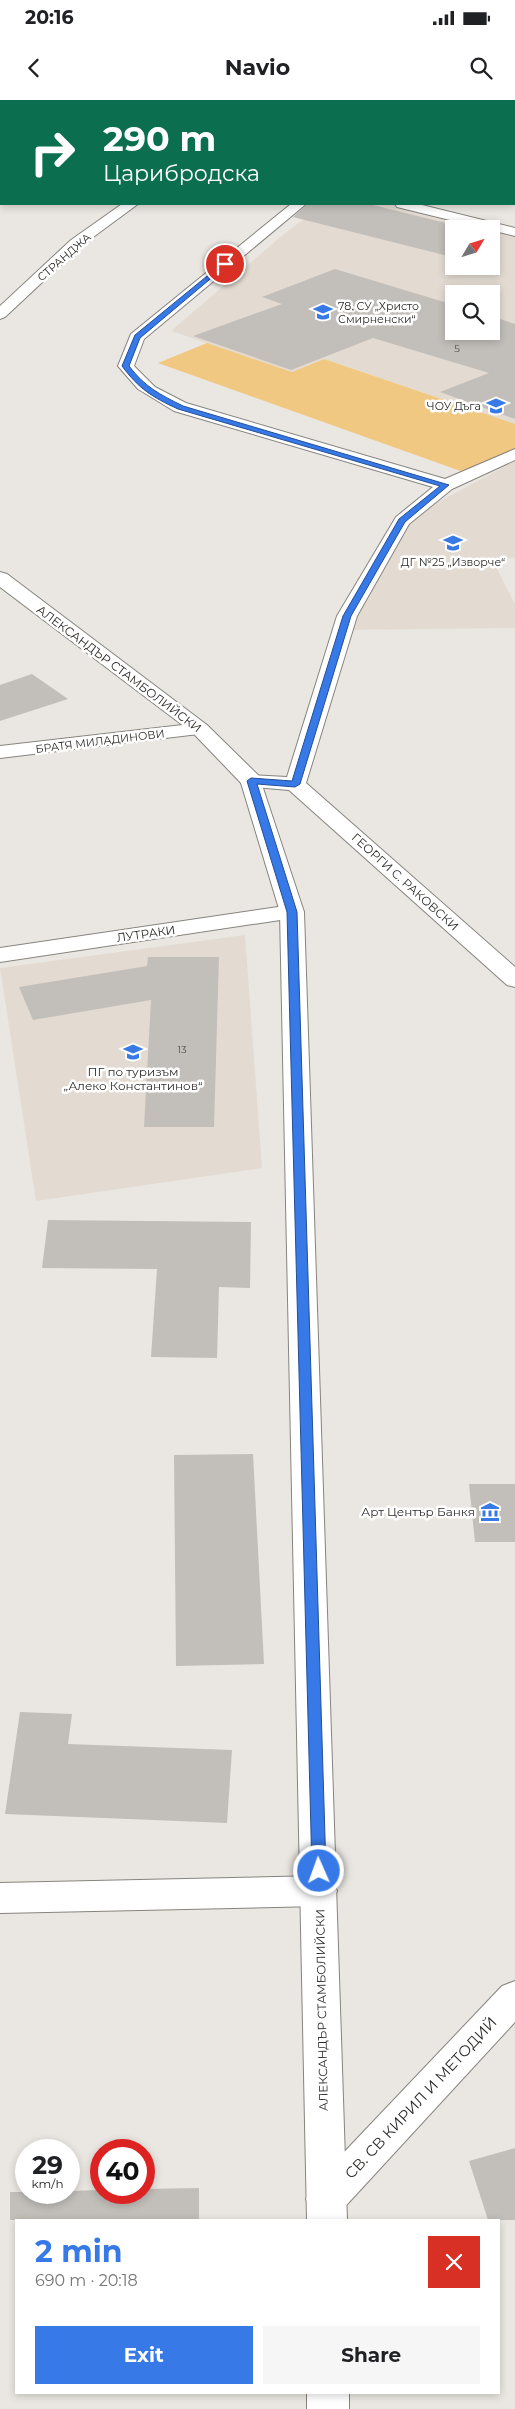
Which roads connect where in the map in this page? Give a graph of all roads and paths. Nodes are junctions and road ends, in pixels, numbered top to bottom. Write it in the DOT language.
graph roads {
  1 [pos="130,205"];
  2 [pos="298,205"];
  3 [pos="406,205"];
  4 [pos="515,232"];
  5 [pos="0,314"];
  6 [pos="515,454"];
  7 [pos="446,485"];
  8 [pos="0,578"];
  9 [pos="200,729"];
  10 [pos="0,752"];
  11 [pos="251,781"];
  12 [pos="295,784"];
  13 [pos="292,912"];
  14 [pos="0,955"];
  15 [pos="515,980"];
  16 [pos="319,1890"];
  17 [pos="0,1898"];
  18 [pos="515,1997"];
  19 [pos="327,2210"];
  20 [pos="328,2394"];
  21 [pos="328,2409"];
  1 -- 5 [label="street, СТРАНДЖА"];
  2 -- 7 [label="street"];
  3 -- 4 [label="street"];
  6 -- 7 [label="street"];
  7 -- 12 [label="street"];
  8 -- 9 [label="street, АЛЕКСАНДЪР СТАМБОЛИЙСКИ"];
  9 -- 10 [label="street, БРАТЯ МИЛАДИНОВИ"];
  9 -- 11 [label="street, АЛЕКСАНДЪР СТАМБОЛИЙСКИ"];
  11 -- 12 [label="street"];
  11 -- 13 [label="street, АЛЕКСАНДЪР СТАМБОЛИЙСКИ"];
  12 -- 15 [label="street, ГЕОРГИ С. РАКОВСКИ"];
  13 -- 14 [label="street, ЛУТРАКИ"];
  13 -- 16 [label="street, АЛЕКСАНДЪР СТАМБОЛИЙСКИ"];
  16 -- 17 [label="street"];
  16 -- 19 [label="street, АЛЕКСАНДЪР СТАМБОЛИЙСКИ"];
  18 -- 19 [label="street, СВ. СВ КИРИЛ И МЕТОДИЙ"];
  20 -- 21 [label="street"];
}
